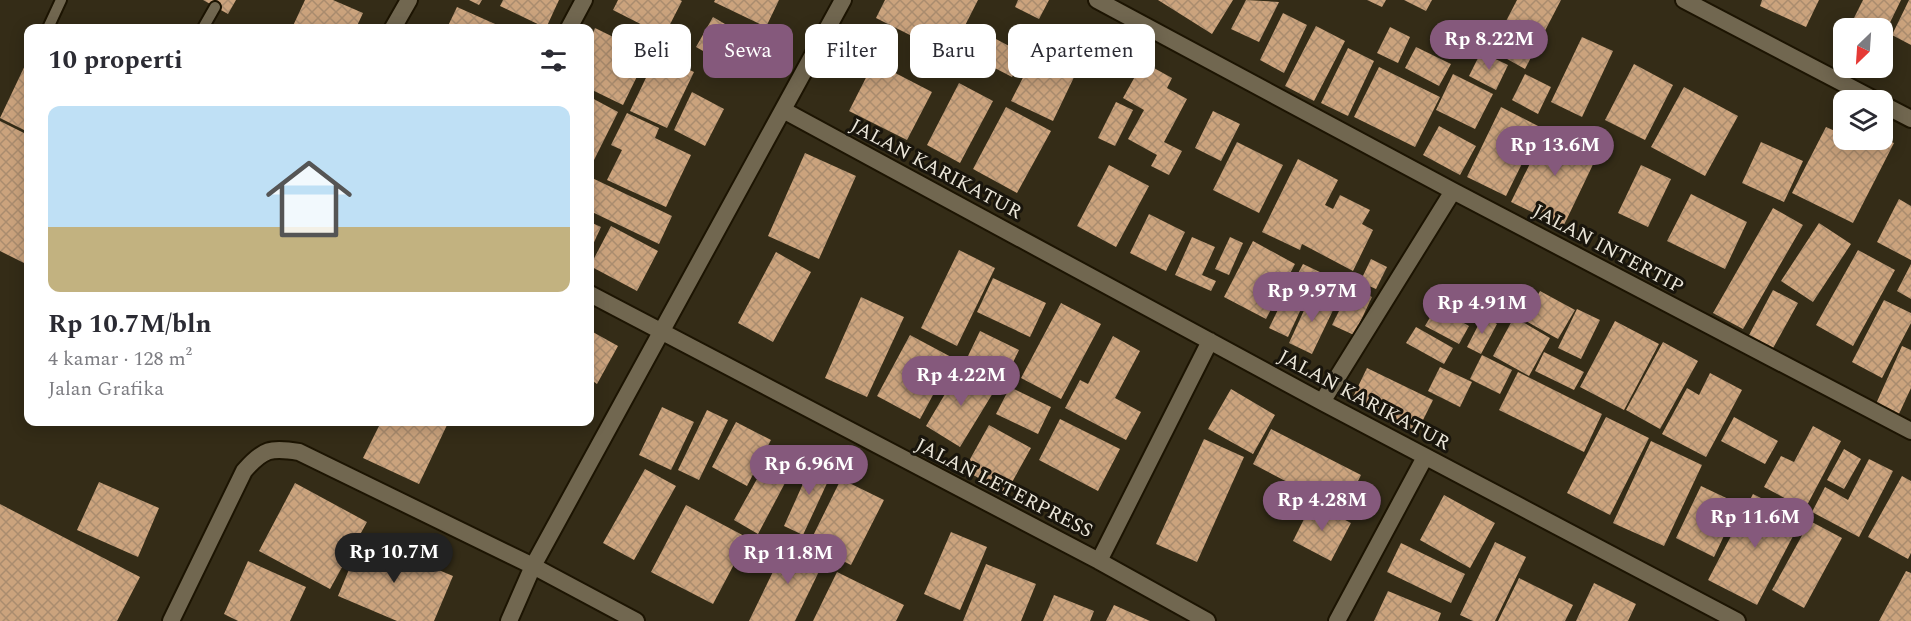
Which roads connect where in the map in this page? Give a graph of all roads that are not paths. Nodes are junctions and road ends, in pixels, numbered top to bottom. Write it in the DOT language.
graph roads {
  1 [pos="61,0"];
  2 [pos="409,0"];
  3 [pos="584,0"];
  4 [pos="843,0"];
  5 [pos="1097,0"];
  6 [pos="1684,0"];
  7 [pos="215,7"];
  8 [pos="50,24"];
  9 [pos="205,24"];
  10 [pos="395,24"];
  11 [pos="571,24"];
  12 [pos="1856,90"];
  13 [pos="783,110"];
  14 [pos="1893,110"];
  15 [pos="1911,119"];
  16 [pos="1453,191"];
  17 [pos="594,296"];
  18 [pos="662,334"];
  19 [pos="1210,341"];
  20 [pos="1322,402"];
  21 [pos="1911,431"];
  22 [pos="1425,457"];
  23 [pos="1100,561"];
  24 [pos="533,566"];
  25 [pos="171,621"];
  26 [pos="509,621"];
  27 [pos="636,621"];
  28 [pos="1207,621"];
  29 [pos="1337,621"];
  30 [pos="1737,621"];
  1 -- 8 [label="lane"];
  2 -- 10 [label="street"];
  3 -- 11 [label="street"];
  4 -- 13 [label="street"];
  5 -- 16 [label="street, JALAN INTERTIP"];
  6 -- 12 [label="street"];
  7 -- 9 [label="lane"];
  13 -- 18 [label="street"];
  13 -- 19 [label="street, JALAN KARIKATUR"];
  14 -- 15 [label="street"];
  16 -- 20 [label="street"];
  16 -- 21 [label="street, JALAN INTERTIP"];
  17 -- 18 [label="street, JALAN LETERPRESS"];
  18 -- 23 [label="street, JALAN LETERPRESS"];
  18 -- 24 [label="street"];
  19 -- 20 [label="street, JALAN KARIKATUR"];
  19 -- 23 [label="street"];
  20 -- 22 [label="street, JALAN KARIKATUR"];
  22 -- 29 [label="street"];
  22 -- 30 [label="street, JALAN KARIKATUR"];
  23 -- 28 [label="street, JALAN LETERPRESS"];
  24 -- 25 [label="street"];
  24 -- 26 [label="street"];
  24 -- 27 [label="street"];
}
